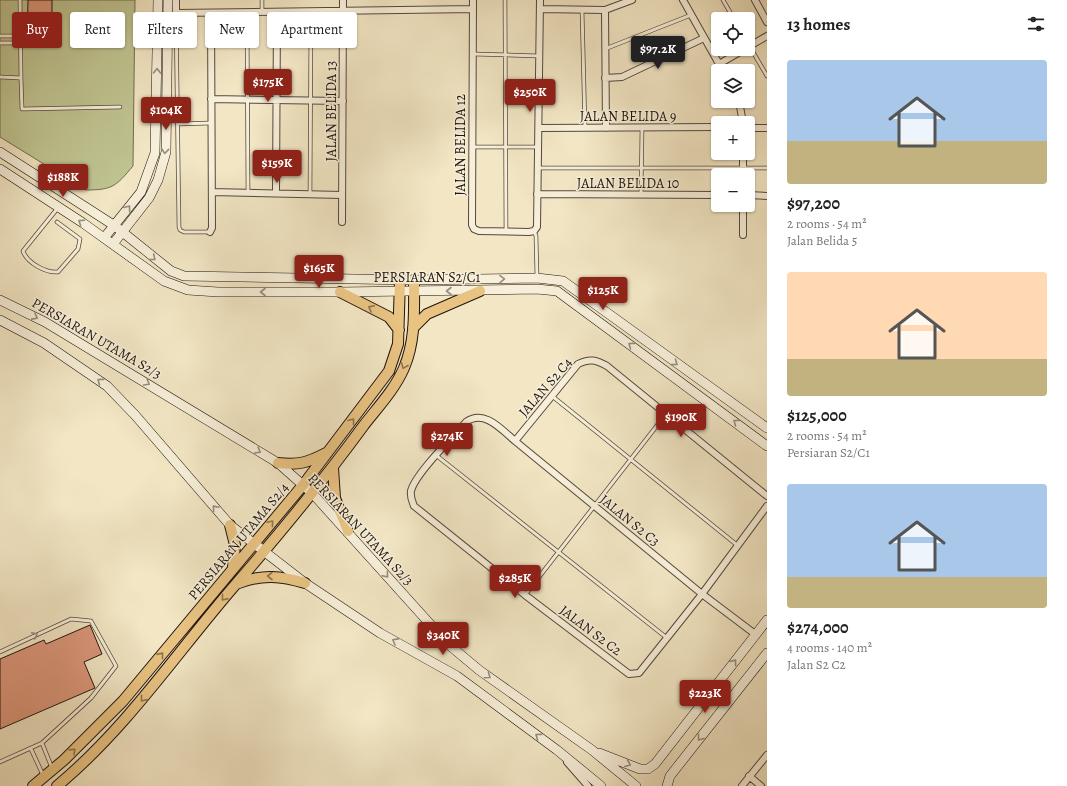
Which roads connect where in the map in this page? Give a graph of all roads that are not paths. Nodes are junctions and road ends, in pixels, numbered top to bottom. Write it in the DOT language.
graph roads {
  1 [pos="20,0"];
  2 [pos="158,0"];
  3 [pos="168,0"];
  4 [pos="176,0"];
  5 [pos="262,0"];
  6 [pos="343,0"];
  7 [pos="473,0"];
  8 [pos="505,0"];
  9 [pos="540,0"];
  10 [pos="632,0"];
  11 [pos="683,0"];
  12 [pos="723,0"];
  13 [pos="755,0"];
  14 [pos="473,9"];
  15 [pos="540,9"];
  16 [pos="582,10"];
  17 [pos="605,10"];
  18 [pos="343,11"];
  19 [pos="20,12"];
  20 [pos="176,12"];
  21 [pos="262,12"];
  22 [pos="267,12"];
  23 [pos="311,12"];
  24 [pos="730,12"];
  25 [pos="691,15"];
  26 [pos="767,22"];
  27 [pos="0,36"];
  28 [pos="12,36"];
  29 [pos="767,36"];
  30 [pos="704,38"];
  31 [pos="0,43"];
  32 [pos="12,43"];
  33 [pos="755,43"];
  34 [pos="21,48"];
  35 [pos="176,48"];
  36 [pos="211,48"];
  37 [pos="247,48"];
  38 [pos="277,48"];
  39 [pos="311,48"];
  40 [pos="605,49"];
  41 [pos="473,54"];
  42 [pos="505,55"];
  43 [pos="540,56"];
  44 [pos="732,56"];
  45 [pos="753,56"];
  46 [pos="719,64"];
  47 [pos="767,76"];
  48 [pos="0,77"];
  49 [pos="21,78"];
  50 [pos="605,78"];
  51 [pos="211,99"];
  52 [pos="247,100"];
  53 [pos="277,100"];
  54 [pos="311,101"];
  55 [pos="343,101"];
  56 [pos="120,107"];
  57 [pos="212,123"];
  58 [pos="177,124"];
  59 [pos="711,127"];
  60 [pos="539,128"];
  61 [pos="585,128"];
  62 [pos="606,128"];
  63 [pos="642,128"];
  64 [pos="755,128"];
  65 [pos="767,128"];
  66 [pos="472,147"];
  67 [pos="506,147"];
  68 [pos="538,147"];
  69 [pos="0,152"];
  70 [pos="538,168"];
  71 [pos="767,168"];
  72 [pos="0,169"];
  73 [pos="642,169"];
  74 [pos="755,170"];
  75 [pos="711,171"];
  76 [pos="212,192"];
  77 [pos="248,193"];
  78 [pos="276,193"];
  79 [pos="310,194"];
  80 [pos="537,194"];
  81 [pos="342,195"];
  82 [pos="641,195"];
  83 [pos="711,195"];
  84 [pos="755,195"];
  85 [pos="767,196"];
  86 [pos="58,207"];
  87 [pos="743,212"];
  88 [pos="57,222"];
  89 [pos="342,222"];
  90 [pos="114,226"];
  91 [pos="534,231"];
  92 [pos="210,232"];
  93 [pos="506,232"];
  94 [pos="123,233"];
  95 [pos="743,235"];
  96 [pos="104,238"];
  97 [pos="113,244"];
  98 [pos="537,278"];
  99 [pos="400,280"];
  100 [pos="414,280"];
  101 [pos="537,289"];
  102 [pos="480,291"];
  103 [pos="340,292"];
  104 [pos="400,292"];
  105 [pos="414,292"];
  106 [pos="0,300"];
  107 [pos="0,320"];
  108 [pos="414,328"];
  109 [pos="399,330"];
  110 [pos="552,396"];
  111 [pos="666,414"];
  112 [pos="492,422"];
  113 [pos="767,428"];
  114 [pos="515,440"];
  115 [pos="767,446"];
  116 [pos="329,452"];
  117 [pos="437,456"];
  118 [pos="630,459"];
  119 [pos="278,463"];
  120 [pos="333,468"];
  121 [pos="303,485"];
  122 [pos="313,494"];
  123 [pos="767,496"];
  124 [pos="593,506"];
  125 [pos="767,506"];
  126 [pos="230,525"];
  127 [pos="348,531"];
  128 [pos="254,543"];
  129 [pos="738,545"];
  130 [pos="265,552"];
  131 [pos="558,552"];
  132 [pos="233,568"];
  133 [pos="305,583"];
  134 [pos="236,584"];
  135 [pos="702,594"];
  136 [pos="525,595"];
  137 [pos="767,620"];
  138 [pos="755,634"];
  139 [pos="667,638"];
  140 [pos="0,652"];
  141 [pos="767,653"];
  142 [pos="42,743"];
  143 [pos="31,749"];
  144 [pos="557,750"];
  145 [pos="592,750"];
  146 [pos="767,755"];
  147 [pos="0,762"];
  148 [pos="53,769"];
  149 [pos="750,776"];
  150 [pos="43,777"];
  151 [pos="33,786"];
  152 [pos="57,786"];
  153 [pos="588,786"];
  154 [pos="601,786"];
  155 [pos="636,786"];
  156 [pos="667,786"];
  157 [pos="742,786"];
  158 [pos="761,786"];
  1 -- 19 [label="lane"];
  90 -- 2 [label="main road, one-way"];
  3 -- 94 [label="main road, one-way"];
  4 -- 20 [label="street"];
  5 -- 21 [label="lane"];
  6 -- 18 [label="street, JALAN BELIDA 13"];
  7 -- 14 [label="street, JALAN BELIDA 12"];
  8 -- 42 [label="lane"];
  9 -- 15 [label="street"];
  10 -- 17 [label="street"];
  11 -- 25 [label="street"];
  12 -- 24 [label="lane"];
  13 -- 26 [label="street"];
  14 -- 18 [label="street"];
  14 -- 41 [label="street, JALAN BELIDA 12"];
  15 -- 16 [label="street"];
  15 -- 43 [label="street"];
  16 -- 17 [label="street"];
  16 -- 61 [label="lane"];
  17 -- 40 [label="street"];
  18 -- 23 [label="street"];
  18 -- 55 [label="street, JALAN BELIDA 13"];
  21 -- 22 [label="street"];
  25 -- 30 [label="street"];
  25 -- 40 [label="lane"];
  27 -- 28 [label="lane"];
  29 -- 33 [label="street"];
  30 -- 46 [label="street"];
  30 -- 50 [label="street"];
  31 -- 32 [label="lane"];
  34 -- 49 [label="lane"];
  35 -- 58 [label="lane"];
  36 -- 51 [label="street"];
  37 -- 52 [label="lane"];
  38 -- 53 [label="street"];
  39 -- 54 [label="lane"];
  40 -- 50 [label="street"];
  41 -- 42 [label="lane"];
  41 -- 66 [label="street, JALAN BELIDA 12"];
  42 -- 43 [label="lane"];
  42 -- 67 [label="lane"];
  43 -- 60 [label="street"];
  44 -- 46 [label="street"];
  45 -- 47 [label="lane"];
  48 -- 49 [label="lane"];
  49 -- 56 [label="lane"];
  50 -- 62 [label="street"];
  51 -- 52 [label="street"];
  51 -- 57 [label="street"];
  52 -- 53 [label="street"];
  52 -- 77 [label="lane"];
  53 -- 54 [label="street"];
  53 -- 78 [label="street"];
  54 -- 55 [label="street"];
  54 -- 79 [label="lane"];
  55 -- 81 [label="street, JALAN BELIDA 13"];
  57 -- 58 [label="lane"];
  57 -- 76 [label="street"];
  58 -- 92 [label="lane"];
  59 -- 63 [label="street, JALAN BELIDA 9"];
  60 -- 61 [label="street, JALAN BELIDA 9"];
  60 -- 68 [label="street"];
  61 -- 62 [label="street, JALAN BELIDA 9"];
  62 -- 63 [label="street, JALAN BELIDA 9"];
  63 -- 73 [label="lane"];
  64 -- 65 [label="street"];
  66 -- 67 [label="lane"];
  66 -- 93 [label="street, JALAN BELIDA 12"];
  67 -- 68 [label="lane"];
  67 -- 93 [label="lane"];
  68 -- 70 [label="street"];
  69 -- 90 [label="main road, PERSIARAN S2/C1"];
  70 -- 73 [label="lane"];
  70 -- 80 [label="street"];
  71 -- 74 [label="lane"];
  72 -- 86 [label="main road, PERSIARAN S2/C1"];
  73 -- 75 [label="lane"];
  73 -- 82 [label="lane"];
  76 -- 77 [label="street"];
  76 -- 92 [label="street"];
  77 -- 78 [label="street"];
  78 -- 79 [label="street"];
  79 -- 81 [label="street"];
  80 -- 82 [label="street, JALAN BELIDA 10"];
  80 -- 91 [label="street"];
  81 -- 89 [label="street, JALAN BELIDA 13"];
  82 -- 83 [label="street, JALAN BELIDA 10"];
  84 -- 85 [label="street"];
  86 -- 88 [label="lane"];
  96 -- 86 [label="main road, PERSIARAN S2/C1, one-way"];
  87 -- 95 [label="street"];
  90 -- 94 [label="main road, PERSIARAN S2/C1"];
  90 -- 96 [label="main road"];
  91 -- 93 [label="street, JALAN BELIDA 12"];
  91 -- 98 [label="lane"];
  94 -- 97 [label="main road"];
  94 -- 99 [label="main road, PERSIARAN S2/C1, one-way"];
  96 -- 97 [label="main road, PERSIARAN S2/C1"];
  103 -- 97 [label="main road, PERSIARAN S2/C1, one-way"];
  100 -- 98 [label="main road, PERSIARAN S2/C1, one-way"];
  98 -- 101 [label="main road"];
  98 -- 113 [label="main road, PERSIARAN S2/C1, one-way"];
  99 -- 100 [label="main road, PERSIARAN S2/C1"];
  99 -- 104 [label="main road, PERSIARAN UTAMA S2/4"];
  100 -- 105 [label="main road, PERSIARAN UTAMA S2/4"];
  101 -- 102 [label="main road, PERSIARAN S2/C1"];
  115 -- 101 [label="main road, PERSIARAN S2/C1, one-way"];
  102 -- 105 [label="main road, PERSIARAN S2/C1, one-way"];
  102 -- 108 [label="main road"];
  103 -- 104 [label="main road, PERSIARAN S2/C1"];
  109 -- 103 [label="main road, one-way"];
  104 -- 105 [label="main road, PERSIARAN S2/C1"];
  104 -- 109 [label="main road, PERSIARAN UTAMA S2/4"];
  105 -- 108 [label="main road, PERSIARAN UTAMA S2/4"];
  106 -- 119 [label="main road, PERSIARAN UTAMA S2/3, one-way"];
  126 -- 107 [label="main road, one-way"];
  108 -- 120 [label="main road, PERSIARAN UTAMA S2/4, one-way"];
  116 -- 109 [label="main road, PERSIARAN UTAMA S2/4, one-way"];
  110 -- 111 [label="street, JALAN S2 C4"];
  110 -- 114 [label="street, JALAN S2 C4"];
  110 -- 118 [label="lane"];
  111 -- 118 [label="lane"];
  111 -- 123 [label="street, JALAN S2 C4"];
  112 -- 114 [label="street, JALAN S2 C3"];
  112 -- 117 [label="street, JALAN S2 C2"];
  114 -- 124 [label="street, JALAN S2 C3"];
  116 -- 119 [label="main road"];
  116 -- 121 [label="main road, PERSIARAN UTAMA S2/4"];
  117 -- 131 [label="lane"];
  117 -- 136 [label="street, JALAN S2 C2"];
  118 -- 124 [label="lane"];
  118 -- 129 [label="lane"];
  119 -- 121 [label="main road, PERSIARAN UTAMA S2/3"];
  120 -- 122 [label="main road, PERSIARAN UTAMA S2/4"];
  120 -- 127 [label="main road"];
  121 -- 122 [label="main road, PERSIARAN UTAMA S2/3"];
  128 -- 121 [label="main road, PERSIARAN UTAMA S2/4, one-way"];
  122 -- 127 [label="main road, PERSIARAN UTAMA S2/3"];
  122 -- 130 [label="main road, PERSIARAN UTAMA S2/4"];
  124 -- 131 [label="lane"];
  124 -- 135 [label="street, JALAN S2 C3"];
  125 -- 129 [label="street, JALAN S2 C2"];
  126 -- 128 [label="main road"];
  126 -- 132 [label="main road"];
  127 -- 145 [label="main road, PERSIARAN UTAMA S2/3, one-way"];
  128 -- 130 [label="main road"];
  128 -- 132 [label="main road, PERSIARAN UTAMA S2/4"];
  129 -- 135 [label="street, JALAN S2 C2"];
  130 -- 133 [label="main road"];
  130 -- 134 [label="main road, PERSIARAN UTAMA S2/4"];
  131 -- 136 [label="lane"];
  131 -- 139 [label="lane"];
  148 -- 132 [label="main road, PERSIARAN UTAMA S2/4, one-way"];
  133 -- 134 [label="main road, one-way"];
  144 -- 133 [label="main road, one-way"];
  134 -- 152 [label="main road, PERSIARAN UTAMA S2/4, one-way"];
  135 -- 138 [label="street, JALAN S2 C3"];
  135 -- 139 [label="street, JALAN S2 C2"];
  136 -- 139 [label="street, JALAN S2 C2"];
  137 -- 138 [label="main road"];
  145 -- 138 [label="main road, one-way"];
  140 -- 142 [label="lane, one-way"];
  141 -- 156 [label="main road, one-way"];
  142 -- 143 [label="lane"];
  142 -- 148 [label="lane"];
  143 -- 147 [label="lane"];
  143 -- 150 [label="lane"];
  144 -- 153 [label="street"];
  144 -- 154 [label="main road"];
  145 -- 155 [label="main road, PERSIARAN UTAMA S2/3"];
  146 -- 149 [label="street"];
  148 -- 150 [label="main road, PERSIARAN UTAMA S2/4"];
  149 -- 157 [label="street"];
  149 -- 158 [label="street"];
  150 -- 151 [label="main road, PERSIARAN UTAMA S2/4"];
}
